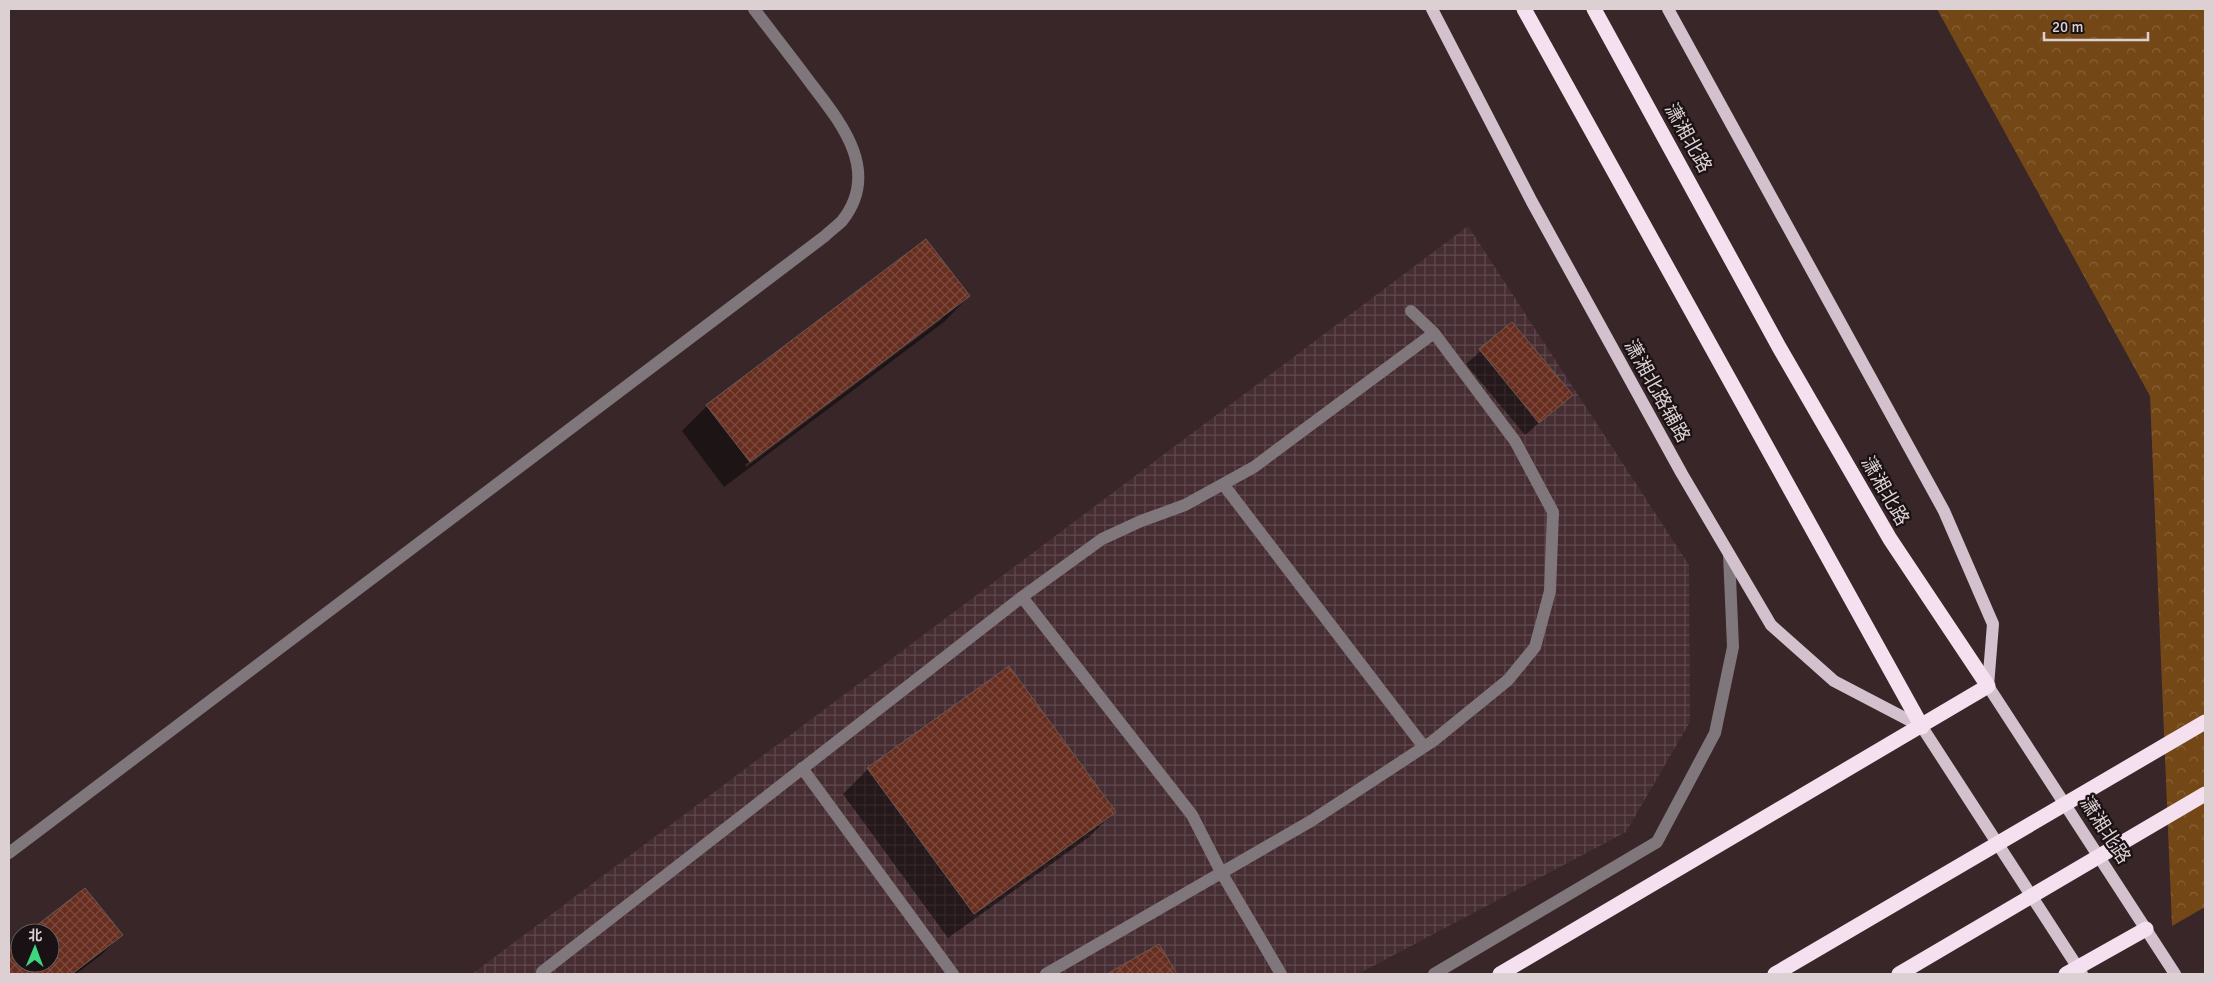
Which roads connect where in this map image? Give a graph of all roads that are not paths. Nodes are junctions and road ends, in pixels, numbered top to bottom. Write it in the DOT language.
graph roads {
  1 [pos="754,9"];
  2 [pos="1432,9"];
  3 [pos="1524,9"];
  4 [pos="1594,9"];
  5 [pos="1668,9"];
  6 [pos="1411,311"];
  7 [pos="1434,332"];
  8 [pos="1223,484"];
  9 [pos="1729,554"];
  10 [pos="1022,597"];
  11 [pos="1988,686"];
  12 [pos="2205,722"];
  13 [pos="1922,727"];
  14 [pos="1424,747"];
  15 [pos="802,768"];
  16 [pos="2205,794"];
  17 [pos="9,854"];
  18 [pos="1221,872"];
  19 [pos="2146,929"];
  20 [pos="542,972"];
  21 [pos="2075,972"];
  22 [pos="954,974"];
  23 [pos="1046,974"];
  24 [pos="1281,974"];
  25 [pos="1434,974"];
  26 [pos="1500,974"];
  27 [pos="1775,974"];
  28 [pos="1899,974"];
  29 [pos="2175,974"];
  1 -- 17 [label="street"];
  2 -- 9 [label="main road, 潇湘北路辅路"];
  3 -- 13 [label="highway"];
  4 -- 11 [label="highway, 潇湘北路"];
  5 -- 11 [label="main road"];
  6 -- 7 [label="street"];
  7 -- 8 [label="street"];
  7 -- 14 [label="street"];
  8 -- 10 [label="street"];
  8 -- 14 [label="street"];
  9 -- 13 [label="main road, 潇湘北路辅路"];
  9 -- 25 [label="street"];
  10 -- 15 [label="street"];
  10 -- 18 [label="street"];
  11 -- 13 [label="highway"];
  11 -- 19 [label="main road, 潇湘北路"];
  12 -- 27 [label="highway, bridge"];
  13 -- 21 [label="main road"];
  13 -- 26 [label="highway"];
  14 -- 18 [label="street"];
  15 -- 20 [label="street"];
  15 -- 22 [label="street"];
  16 -- 28 [label="highway, bridge"];
  18 -- 23 [label="street"];
  18 -- 24 [label="street"];
  19 -- 21 [label="highway"];
  19 -- 29 [label="main road, 潇湘北路"];
}
